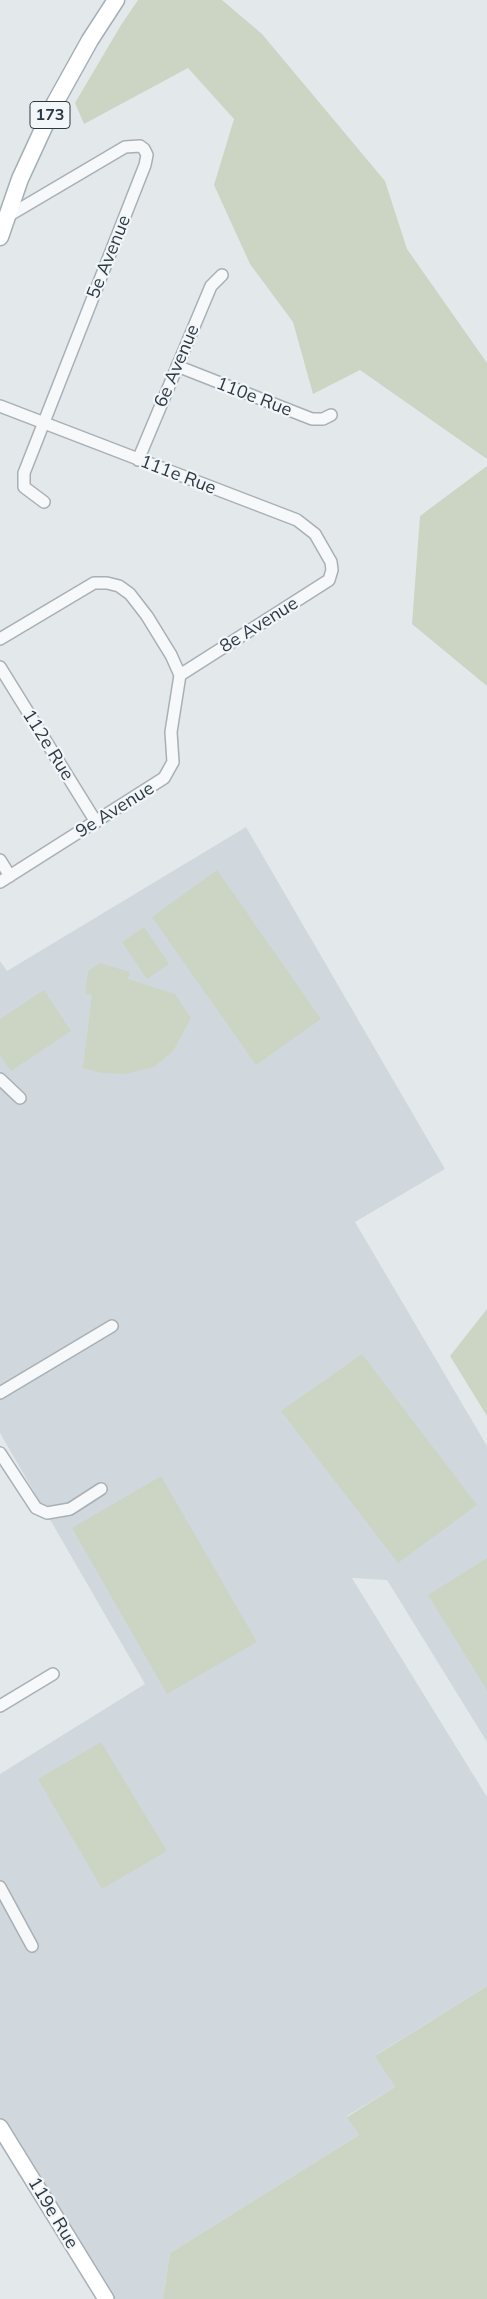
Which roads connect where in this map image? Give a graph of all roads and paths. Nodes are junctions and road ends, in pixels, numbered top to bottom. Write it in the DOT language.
graph roads {
  1 [pos="116,0"];
  2 [pos="8,216"];
  3 [pos="0,237"];
  4 [pos="222,275"];
  5 [pos="177,366"];
  6 [pos="0,406"];
  7 [pos="331,415"];
  8 [pos="43,423"];
  9 [pos="138,460"];
  10 [pos="44,502"];
  11 [pos="332,570"];
  12 [pos="0,639"];
  13 [pos="0,667"];
  14 [pos="180,675"];
  15 [pos="96,822"];
  16 [pos="0,860"];
  17 [pos="5,879"];
  18 [pos="0,1079"];
  19 [pos="20,1098"];
  20 [pos="112,1326"];
  21 [pos="0,1394"];
  22 [pos="0,1454"];
  23 [pos="101,1489"];
  24 [pos="53,1674"];
  25 [pos="0,1706"];
  26 [pos="0,1887"];
  27 [pos="32,1946"];
  28 [pos="0,2127"];
  29 [pos="106,2299"];
  1 -- 2 [label="main road, 173"];
  2 -- 3 [label="main road, 173"];
  2 -- 8 [label="street, 5e Avenue"];
  4 -- 5 [label="street, 6e Avenue"];
  5 -- 7 [label="street, 110e Rue"];
  5 -- 9 [label="street, 6e Avenue"];
  6 -- 8 [label="street, 111e Rue"];
  8 -- 9 [label="street, 111e Rue"];
  8 -- 10 [label="street, 5e Avenue"];
  9 -- 11 [label="street, 111e Rue"];
  11 -- 14 [label="street, 8e Avenue"];
  12 -- 14 [label="street"];
  13 -- 15 [label="street, 112e Rue"];
  14 -- 15 [label="street, 9e Avenue"];
  15 -- 17 [label="street, 9e Avenue"];
  16 -- 17 [label="street"];
  18 -- 19 [label="street"];
  20 -- 21 [label="street"];
  22 -- 23 [label="street"];
  24 -- 25 [label="street"];
  26 -- 27 [label="street"];
  28 -- 29 [label="street, 119e Rue"];
}
